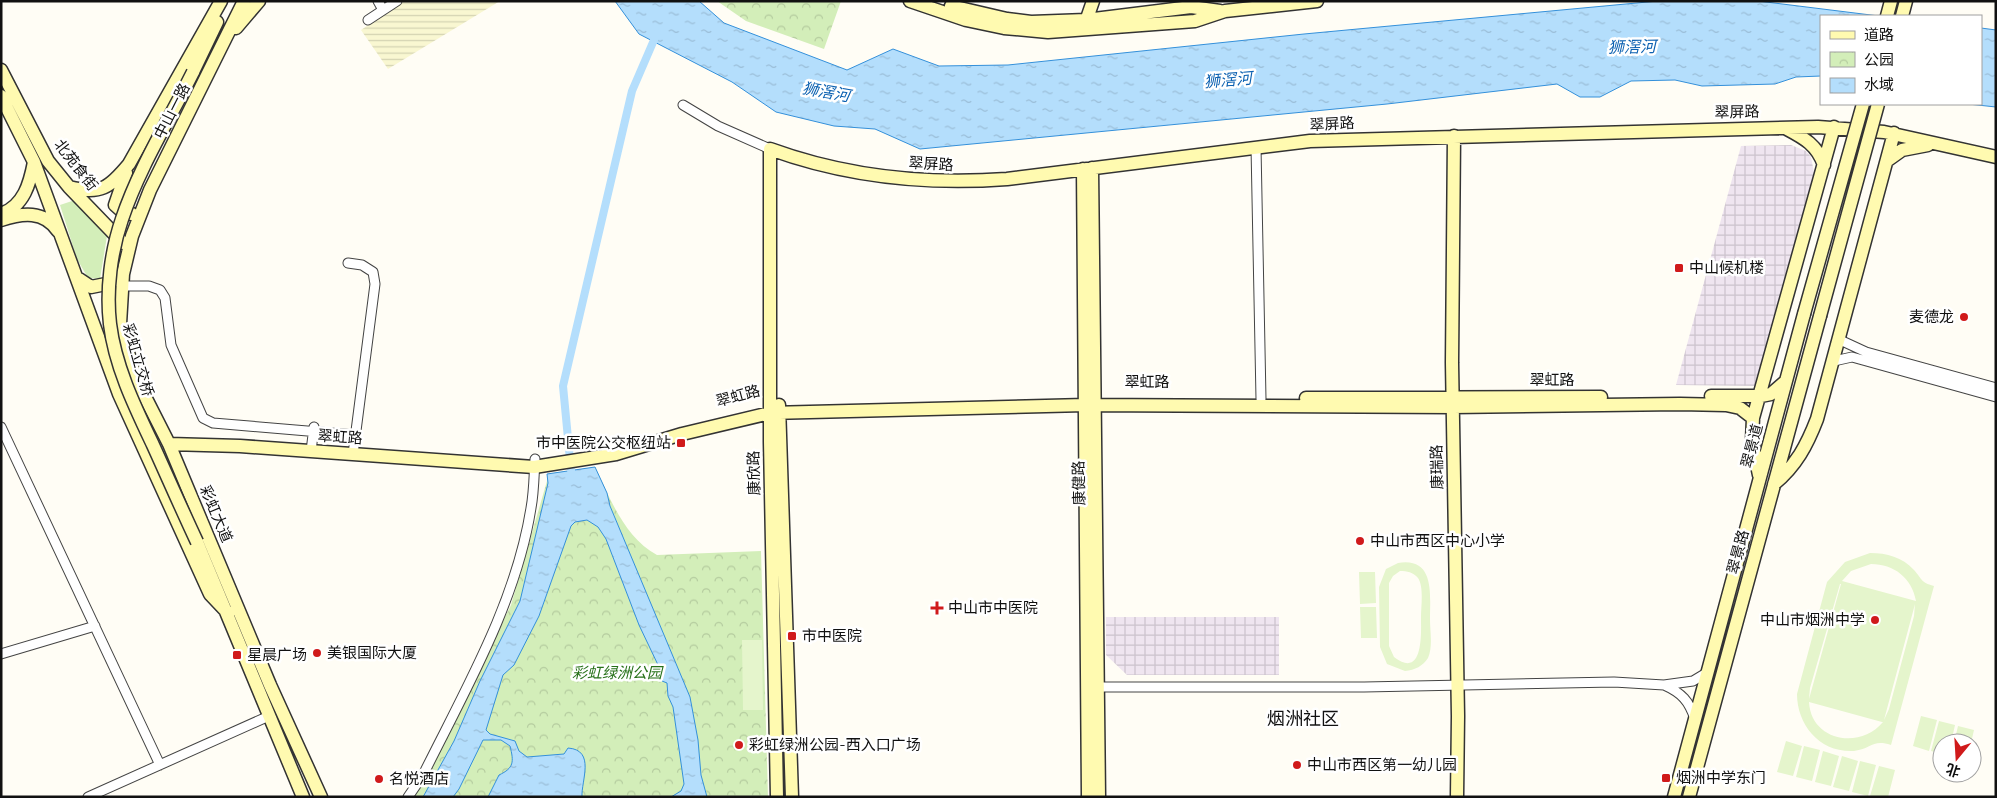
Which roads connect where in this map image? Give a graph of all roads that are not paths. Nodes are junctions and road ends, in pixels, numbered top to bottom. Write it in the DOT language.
graph roads {
  1 [pos="213,1"];
  2 [pos="221,1"];
  3 [pos="227,1"];
  4 [pos="244,1"];
  5 [pos="260,1"];
  6 [pos="378,1"];
  7 [pos="397,1"];
  8 [pos="910,1"];
  9 [pos="937,1"];
  10 [pos="1093,1"];
  11 [pos="1098,1"];
  12 [pos="1317,1"];
  13 [pos="1891,1"];
  14 [pos="1906,1"];
  15 [pos="383,10"];
  16 [pos="1887,15"];
  17 [pos="1902,15"];
  18 [pos="368,20"];
  19 [pos="208,23"];
  20 [pos="1088,25"];
  21 [pos="210,38"];
  22 [pos="226,39"];
  23 [pos="1,70"];
  24 [pos="193,72"];
  25 [pos="1,96"];
  26 [pos="683,105"];
  27 [pos="1863,105"];
  28 [pos="1878,105"];
  29 [pos="1834,127"];
  30 [pos="1784,128"];
  31 [pos="1894,134"];
  32 [pos="1454,136"];
  33 [pos="1944,145"];
  34 [pos="1256,146"];
  35 [pos="775,151"];
  36 [pos="134,155"];
  37 [pos="1996,157"];
  38 [pos="1888,160"];
  39 [pos="34,162"];
  40 [pos="1824,165"];
  41 [pos="1088,169"];
  42 [pos="69,187"];
  43 [pos="150,190"];
  44 [pos="138,212"];
  45 [pos="1,214"];
  46 [pos="1,220"];
  47 [pos="128,240"];
  48 [pos="65,242"];
  49 [pos="348,263"];
  50 [pos="122,276"];
  51 [pos="79,280"];
  52 [pos="94,323"];
  53 [pos="120,324"];
  54 [pos="1840,340"];
  55 [pos="1834,361"];
  56 [pos="1786,381"];
  57 [pos="1996,388"];
  58 [pos="1761,396"];
  59 [pos="1996,396"];
  60 [pos="1261,398"];
  61 [pos="1090,402"];
  62 [pos="1453,402"];
  63 [pos="775,408"];
  64 [pos="1753,418"];
  65 [pos="1,427"];
  66 [pos="314,429"];
  67 [pos="356,435"];
  68 [pos="169,444"];
  69 [pos="311,452"];
  70 [pos="353,454"];
  71 [pos="540,462"];
  72 [pos="1760,479"];
  73 [pos="1774,484"];
  74 [pos="197,542"];
  75 [pos="228,613"];
  76 [pos="95,626"];
  77 [pos="1,654"];
  78 [pos="1708,672"];
  79 [pos="1664,685"];
  80 [pos="1092,686"];
  81 [pos="1457,686"];
  82 [pos="269,716"];
  83 [pos="1695,720"];
  84 [pos="160,764"];
  85 [pos="88,797"];
  86 [pos="303,797"];
  87 [pos="321,797"];
  88 [pos="408,797"];
  89 [pos="777,797"];
  90 [pos="792,797"];
  91 [pos="1088,797"];
  92 [pos="1099,797"];
  93 [pos="1457,797"];
  94 [pos="1674,797"];
  95 [pos="1689,797"];
  1 -- 19 [label="main road"];
  2 -- 19 [label="main road"];
  3 -- 21 [label="main road, 中山一路"];
  4 -- 22 [label="main road, 中山一路"];
  5 -- 22 [label="main road"];
  6 -- 15 [label="street"];
  7 -- 15 [label="street"];
  8 -- 20 [label="main road"];
  9 -- 20 [label="main road"];
  10 -- 20 [label="main road"];
  11 -- 20 [label="main road"];
  12 -- 20 [label="main road"];
  13 -- 16 [label="main road"];
  14 -- 17 [label="main road"];
  15 -- 18 [label="street"];
  19 -- 21 [label="main road"];
  19 -- 36 [label="main road"];
  21 -- 24 [label="main road, 中山一路"];
  22 -- 43 [label="main road, 中山一路"];
  23 -- 42 [label="main road, 北苑食街"];
  24 -- 74 [label="main road, 彩虹立交桥, bridge"];
  25 -- 39 [label="main road, 北苑食街"];
  26 -- 35 [label="street, 翠屏路"];
  27 -- 56 [label="main road, 翠景道, bridge"];
  28 -- 73 [label="main road, 翠景路, bridge"];
  29 -- 30 [label="main road, 翠屏路"];
  29 -- 31 [label="main road, 翠屏路"];
  29 -- 40 [label="main road"];
  30 -- 32 [label="main road, 翠屏路"];
  30 -- 40 [label="main road"];
  31 -- 33 [label="main road, 翠屏路"];
  31 -- 38 [label="main road"];
  32 -- 34 [label="main road, 翠屏路"];
  32 -- 62 [label="main road, 康瑞路"];
  33 -- 37 [label="main road, 翠屏路"];
  33 -- 38 [label="main road"];
  34 -- 41 [label="main road, 翠屏路"];
  34 -- 60 [label="street"];
  35 -- 41 [label="main road, 翠屏路"];
  35 -- 63 [label="main road, 康欣路"];
  36 -- 42 [label="main road"];
  36 -- 44 [label="main road"];
  38 -- 54 [label="main road"];
  39 -- 45 [label="main road"];
  39 -- 48 [label="main road, 北苑食街"];
  40 -- 58 [label="main road"];
  41 -- 61 [label="main road, 康健路"];
  42 -- 47 [label="main road, 北苑食街"];
  43 -- 44 [label="main road"];
  43 -- 47 [label="main road, 中山一路"];
  44 -- 47 [label="main road"];
  46 -- 48 [label="main road"];
  47 -- 50 [label="main road, 彩虹大道"];
  48 -- 51 [label="main road, 北苑食街"];
  49 -- 67 [label="street"];
  50 -- 51 [label="main road"];
  50 -- 53 [label="main road, 彩虹大道"];
  50 -- 66 [label="street"];
  51 -- 52 [label="main road, 北苑食街"];
  52 -- 53 [label="main road"];
  52 -- 75 [label="main road, 北苑食街"];
  53 -- 68 [label="main road, 彩虹大道"];
  54 -- 55 [label="main road"];
  54 -- 57 [label="street"];
  55 -- 59 [label="street"];
  55 -- 73 [label="main road"];
  56 -- 58 [label="main road, 翠虹路"];
  56 -- 72 [label="main road, 翠景道"];
  58 -- 62 [label="main road, 翠虹路"];
  58 -- 64 [label="main road"];
  60 -- 61 [label="main road, 翠虹路"];
  60 -- 62 [label="main road, 翠虹路"];
  61 -- 62 [label="main road, 翠虹路"];
  61 -- 63 [label="main road, 翠虹路"];
  61 -- 80 [label="main road, 康健路"];
  62 -- 64 [label="main road, 翠虹路"];
  62 -- 81 [label="main road, 康瑞路"];
  63 -- 71 [label="main road, 翠虹路"];
  63 -- 89 [label="main road, 康欣路"];
  63 -- 90 [label="main road, 康欣路"];
  64 -- 72 [label="main road"];
  65 -- 76 [label="street"];
  66 -- 67 [label="street"];
  66 -- 69 [label="street"];
  67 -- 70 [label="street"];
  68 -- 69 [label="main road, 翠虹路"];
  68 -- 87 [label="main road, 彩虹大道"];
  69 -- 70 [label="main road, 翠虹路"];
  70 -- 71 [label="main road, 翠虹路"];
  71 -- 88 [label="street"];
  72 -- 78 [label="main road, 翠景道"];
  73 -- 95 [label="main road, 翠景路"];
  74 -- 75 [label="main road, 彩虹大道"];
  75 -- 82 [label="main road, 彩虹大道"];
  76 -- 77 [label="street"];
  76 -- 84 [label="street"];
  78 -- 79 [label="street"];
  78 -- 83 [label="main road, 翠景道"];
  79 -- 81 [label="street"];
  79 -- 83 [label="street"];
  80 -- 81 [label="street"];
  80 -- 91 [label="main road, 康健路"];
  80 -- 92 [label="main road, 康健路"];
  81 -- 93 [label="main road, 康瑞路"];
  82 -- 84 [label="street"];
  82 -- 86 [label="main road, 彩虹大道"];
  83 -- 94 [label="main road, 翠景道"];
  84 -- 85 [label="street"];
}
